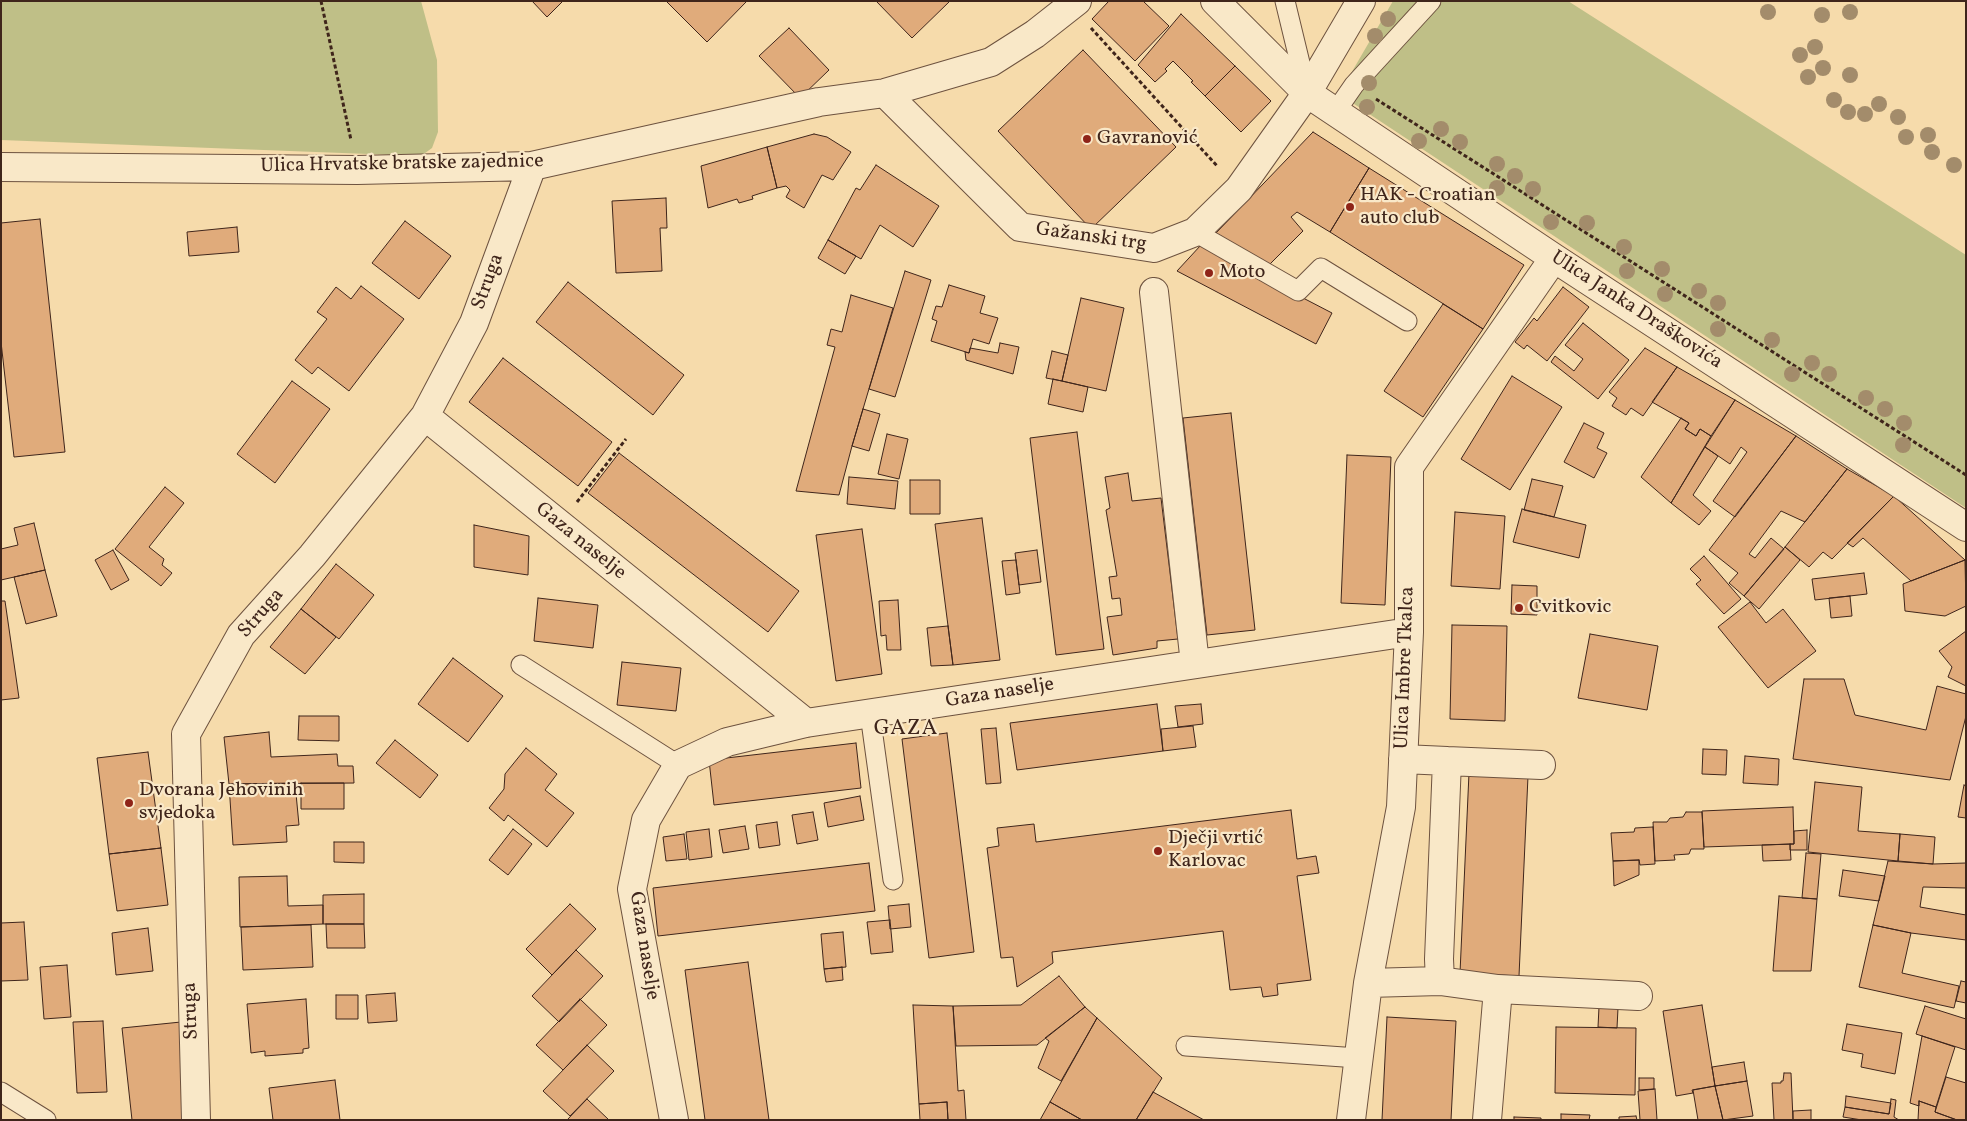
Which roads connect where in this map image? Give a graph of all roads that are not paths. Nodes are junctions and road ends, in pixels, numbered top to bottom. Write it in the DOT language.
graph roads {
  1 [pos="1215,1"];
  2 [pos="1285,1"];
  3 [pos="1361,1"];
  4 [pos="1430,1"];
  5 [pos="1074,4"];
  6 [pos="885,93"];
  7 [pos="1307,93"];
  8 [pos="1336,111"];
  9 [pos="1,166"];
  10 [pos="532,166"];
  11 [pos="1195,232"];
  12 [pos="1554,258"];
  13 [pos="1154,292"];
  14 [pos="1407,321"];
  15 [pos="425,416"];
  16 [pos="1966,527"];
  17 [pos="1409,632"];
  18 [pos="1195,664"];
  19 [pos="521,665"];
  20 [pos="870,714"];
  21 [pos="806,723"];
  22 [pos="1403,759"];
  23 [pos="1447,761"];
  24 [pos="678,765"];
  25 [pos="1541,765"];
  26 [pos="893,880"];
  27 [pos="1440,981"];
  28 [pos="1368,983"];
  29 [pos="1498,990"];
  30 [pos="1638,996"];
  31 [pos="1186,1046"];
  32 [pos="1358,1058"];
  33 [pos="1,1092"];
  34 [pos="46,1120"];
  35 [pos="196,1120"];
  36 [pos="674,1120"];
  37 [pos="1351,1120"];
  38 [pos="1487,1120"];
  1 -- 7 [label="street"];
  2 -- 7 [label="lane"];
  3 -- 7 [label="street, Gažanski trg"];
  4 -- 8 [label="lane"];
  5 -- 6 [label="street"];
  6 -- 10 [label="street, Ulica Hrvatske bratske zajednice"];
  6 -- 11 [label="street, Gažanski trg"];
  7 -- 8 [label="street, Ulica Janka Draškovića"];
  7 -- 11 [label="street, Gažanski trg"];
  8 -- 12 [label="street, Ulica Janka Draškovića"];
  9 -- 10 [label="street, Ulica Hrvatske bratske zajednice"];
  10 -- 15 [label="street, Struga"];
  11 -- 14 [label="lane"];
  12 -- 16 [label="street, Ulica Janka Draškovića"];
  12 -- 17 [label="street, Ulica Imbre Tkalca"];
  13 -- 18 [label="street"];
  15 -- 21 [label="street, Gaza naselje"];
  15 -- 35 [label="street, Struga"];
  17 -- 18 [label="street, Gaza naselje"];
  17 -- 22 [label="street, Ulica Imbre Tkalca"];
  18 -- 20 [label="street, Gaza naselje"];
  19 -- 24 [label="lane"];
  20 -- 21 [label="street, Gaza naselje"];
  20 -- 26 [label="lane"];
  21 -- 24 [label="street, Gaza naselje"];
  22 -- 23 [label="street"];
  22 -- 28 [label="street, Ulica Imbre Tkalca"];
  23 -- 25 [label="street"];
  23 -- 27 [label="street"];
  24 -- 36 [label="street, Gaza naselje"];
  27 -- 28 [label="street"];
  27 -- 29 [label="street"];
  28 -- 32 [label="street, Ulica Imbre Tkalca"];
  29 -- 30 [label="street"];
  29 -- 38 [label="street"];
  31 -- 32 [label="lane"];
  32 -- 37 [label="street, Ulica Imbre Tkalca"];
  33 -- 34 [label="lane"];
}
